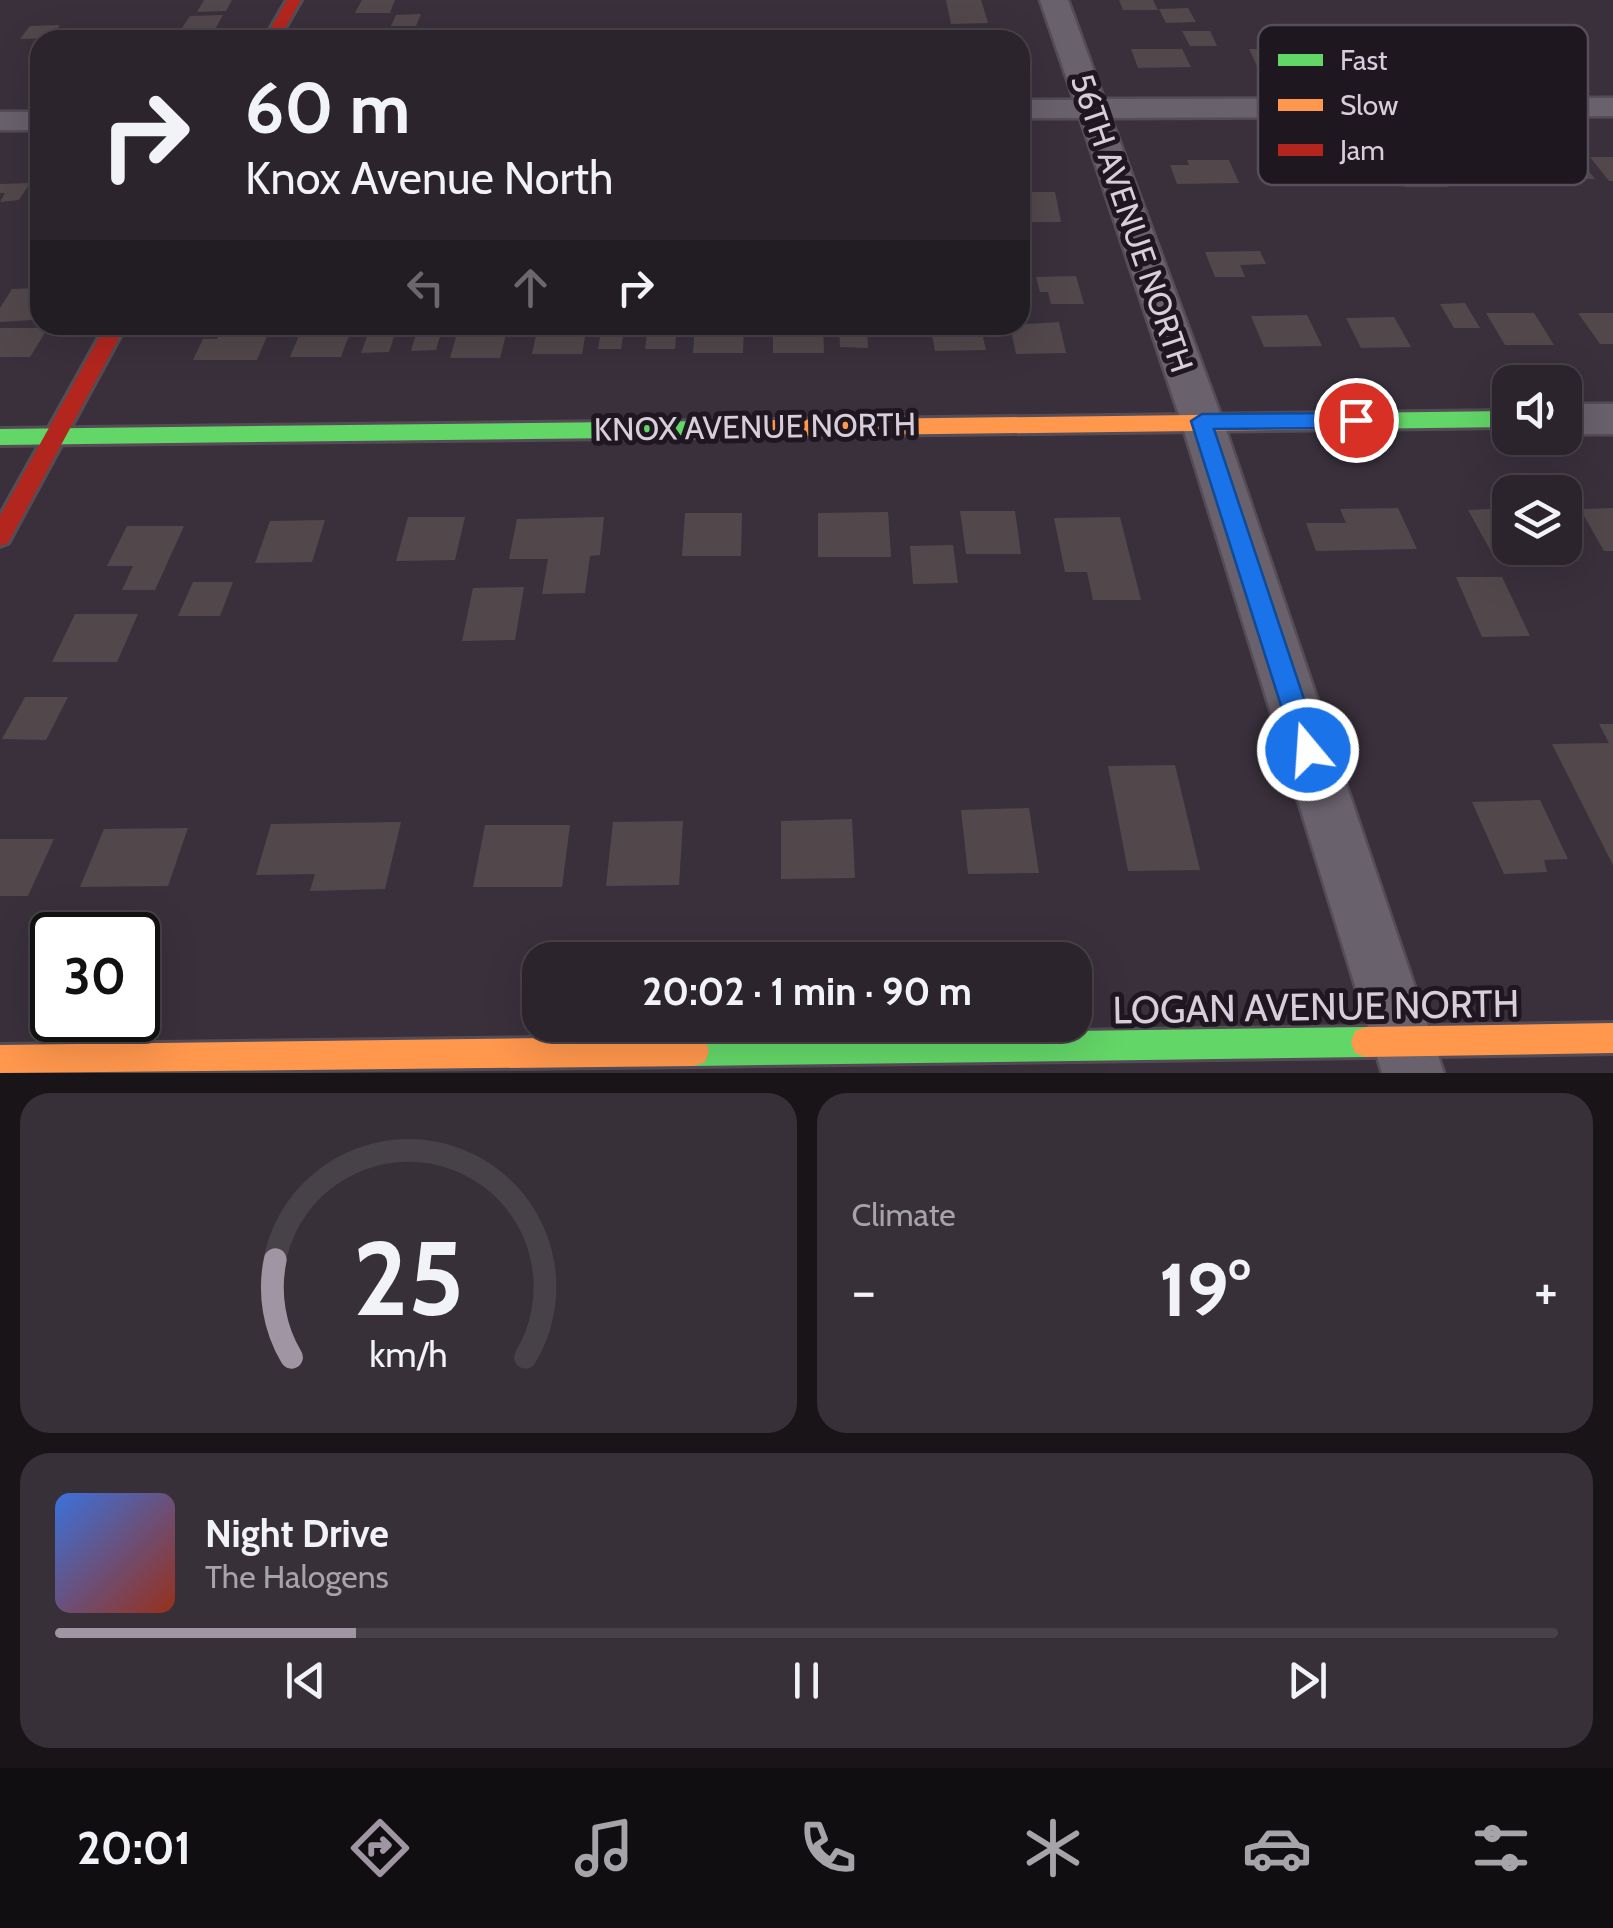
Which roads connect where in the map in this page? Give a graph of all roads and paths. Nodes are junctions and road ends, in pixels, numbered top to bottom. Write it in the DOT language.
graph roads {
  1 [pos="294,0"];
  2 [pos="1054,0"];
  3 [pos="278,30"];
  4 [pos="1588,107"];
  5 [pos="1613,107"];
  6 [pos="1092,108"];
  7 [pos="1258,108"];
  8 [pos="1030,109"];
  9 [pos="0,121"];
  10 [pos="30,121"];
  11 [pos="111,335"];
  12 [pos="1613,418"];
  13 [pos="1492,419"];
  14 [pos="1582,419"];
  15 [pos="1202,421"];
  16 [pos="55,437"];
  17 [pos="0,438"];
  18 [pos="0,538"];
  19 [pos="1613,1038"];
  20 [pos="1408,1057"];
  21 [pos="0,1060"];
  1 -- 3 [label="street"];
  2 -- 6 [label="street, 56TH AVENUE NORTH"];
  4 -- 5 [label="street"];
  6 -- 7 [label="street"];
  6 -- 8 [label="street"];
  6 -- 15 [label="street, 56TH AVENUE NORTH"];
  9 -- 10 [label="street"];
  11 -- 16 [label="street"];
  12 -- 14 [label="street"];
  13 -- 15 [label="street, KNOX AVENUE NORTH"];
  15 -- 16 [label="street, KNOX AVENUE NORTH"];
  15 -- 20 [label="street, 56TH AVENUE NORTH"];
  16 -- 17 [label="street, KNOX AVENUE NORTH"];
  16 -- 18 [label="street"];
  19 -- 20 [label="street, LOGAN AVENUE NORTH"];
  20 -- 21 [label="street, LOGAN AVENUE NORTH"];
}
